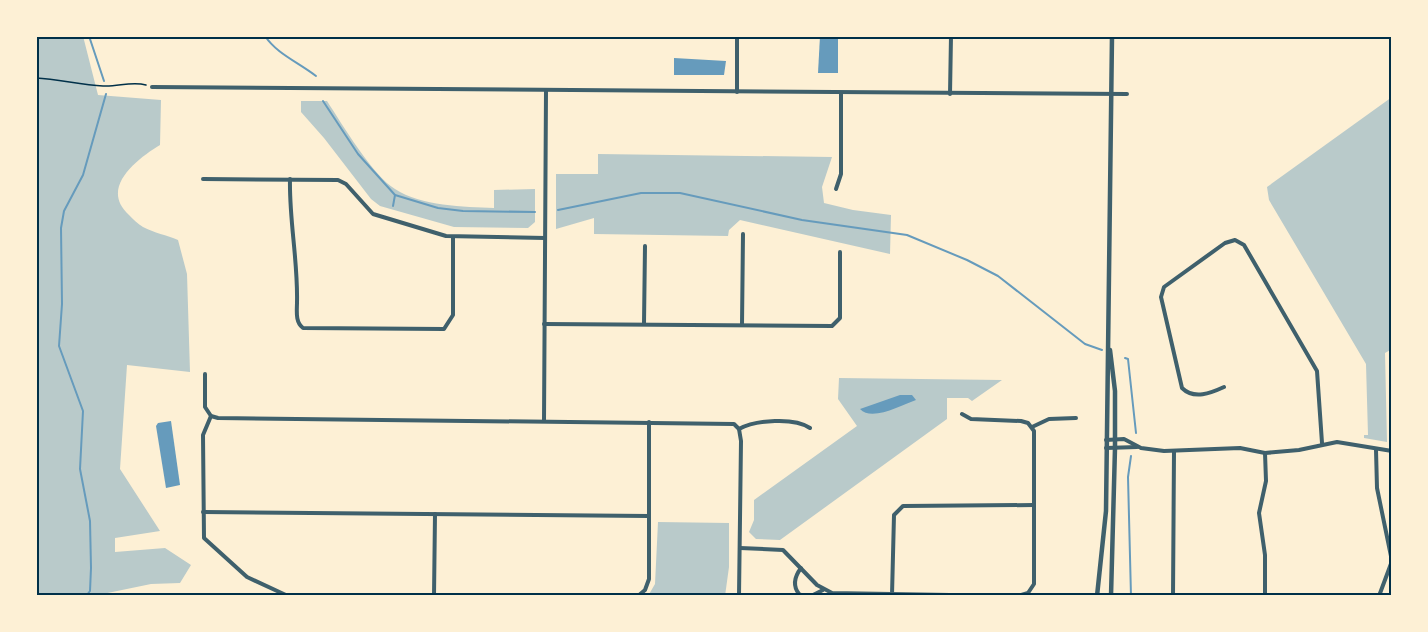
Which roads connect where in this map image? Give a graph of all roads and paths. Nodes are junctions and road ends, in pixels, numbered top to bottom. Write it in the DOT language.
graph roads {
  1 [pos="737,36"];
  2 [pos="951,36"];
  3 [pos="1112,36"];
  4 [pos="36,78"];
  5 [pos="152,87"];
  6 [pos="546,91"];
  7 [pos="737,92"];
  8 [pos="842,94"];
  9 [pos="950,94"];
  10 [pos="1111,94"];
  11 [pos="1127,94"];
  12 [pos="204,179"];
  13 [pos="290,179"];
  14 [pos="836,189"];
  15 [pos="743,234"];
  16 [pos="453,238"];
  17 [pos="545,238"];
  18 [pos="645,246"];
  19 [pos="840,252"];
  20 [pos="544,324"];
  21 [pos="644,324"];
  22 [pos="742,325"];
  23 [pos="1110,346"];
  24 [pos="205,374"];
  25 [pos="1224,387"];
  26 [pos="962,414"];
  27 [pos="211,416"];
  28 [pos="1076,418"];
  29 [pos="544,421"];
  30 [pos="649,422"];
  31 [pos="1032,427"];
  32 [pos="810,428"];
  33 [pos="739,429"];
  34 [pos="1115,439"];
  35 [pos="1106,440"];
  36 [pos="1322,443"];
  37 [pos="1138,446"];
  38 [pos="1106,448"];
  39 [pos="1115,448"];
  40 [pos="1376,450"];
  41 [pos="1174,451"];
  42 [pos="1392,452"];
  43 [pos="1266,453"];
  44 [pos="1034,505"];
  45 [pos="203,512"];
  46 [pos="435,514"];
  47 [pos="649,516"];
  48 [pos="740,548"];
  49 [pos="801,568"];
  50 [pos="823,590"];
  51 [pos="892,595"];
  52 [pos="1029,595"];
  53 [pos="288,596"];
  54 [pos="435,596"];
  55 [pos="638,596"];
  56 [pos="739,596"];
  57 [pos="804,596"];
  58 [pos="811,596"];
  59 [pos="1009,596"];
  60 [pos="1018,596"];
  61 [pos="1097,596"];
  62 [pos="1111,596"];
  63 [pos="1173,596"];
  64 [pos="1266,596"];
  65 [pos="1379,596"];
  1 -- 7 [label="street"];
  2 -- 9 [label="street"];
  3 -- 10 [label="street"];
  4 -- 5 [label="path"];
  5 -- 6 [label="street"];
  6 -- 7 [label="street"];
  6 -- 17 [label="street"];
  7 -- 8 [label="street"];
  8 -- 9 [label="street"];
  8 -- 14 [label="street"];
  9 -- 10 [label="street"];
  10 -- 11 [label="street"];
  10 -- 23 [label="street"];
  12 -- 13 [label="street"];
  13 -- 16 [label="street"];
  13 -- 16 [label="street"];
  15 -- 22 [label="street"];
  16 -- 17 [label="street"];
  17 -- 20 [label="street"];
  18 -- 21 [label="street"];
  19 -- 22 [label="street"];
  20 -- 21 [label="street"];
  20 -- 29 [label="street"];
  21 -- 22 [label="street"];
  23 -- 34 [label="street"];
  23 -- 35 [label="street"];
  24 -- 27 [label="street"];
  25 -- 36 [label="street"];
  26 -- 31 [label="street"];
  27 -- 29 [label="street"];
  27 -- 45 [label="street"];
  28 -- 31 [label="street"];
  29 -- 30 [label="street"];
  30 -- 33 [label="street"];
  30 -- 47 [label="street"];
  31 -- 44 [label="street"];
  32 -- 33 [label="street"];
  33 -- 48 [label="street"];
  34 -- 35 [label="street"];
  34 -- 37 [label="street"];
  34 -- 39 [label="street"];
  35 -- 38 [label="street"];
  36 -- 40 [label="street"];
  36 -- 43 [label="street"];
  37 -- 39 [label="street"];
  37 -- 41 [label="street"];
  38 -- 39 [label="street"];
  38 -- 61 [label="street"];
  39 -- 62 [label="street"];
  40 -- 42 [label="street"];
  40 -- 65 [label="street"];
  41 -- 43 [label="street"];
  41 -- 63 [label="street"];
  43 -- 64 [label="street"];
  44 -- 51 [label="street"];
  44 -- 52 [label="street"];
  45 -- 46 [label="street"];
  45 -- 53 [label="street"];
  46 -- 47 [label="street"];
  46 -- 54 [label="street"];
  47 -- 55 [label="street"];
  48 -- 49 [label="street"];
  48 -- 56 [label="street"];
  49 -- 50 [label="street"];
  49 -- 57 [label="street"];
  50 -- 51 [label="street"];
  50 -- 58 [label="street"];
  51 -- 59 [label="street"];
  52 -- 60 [label="street"];
}
